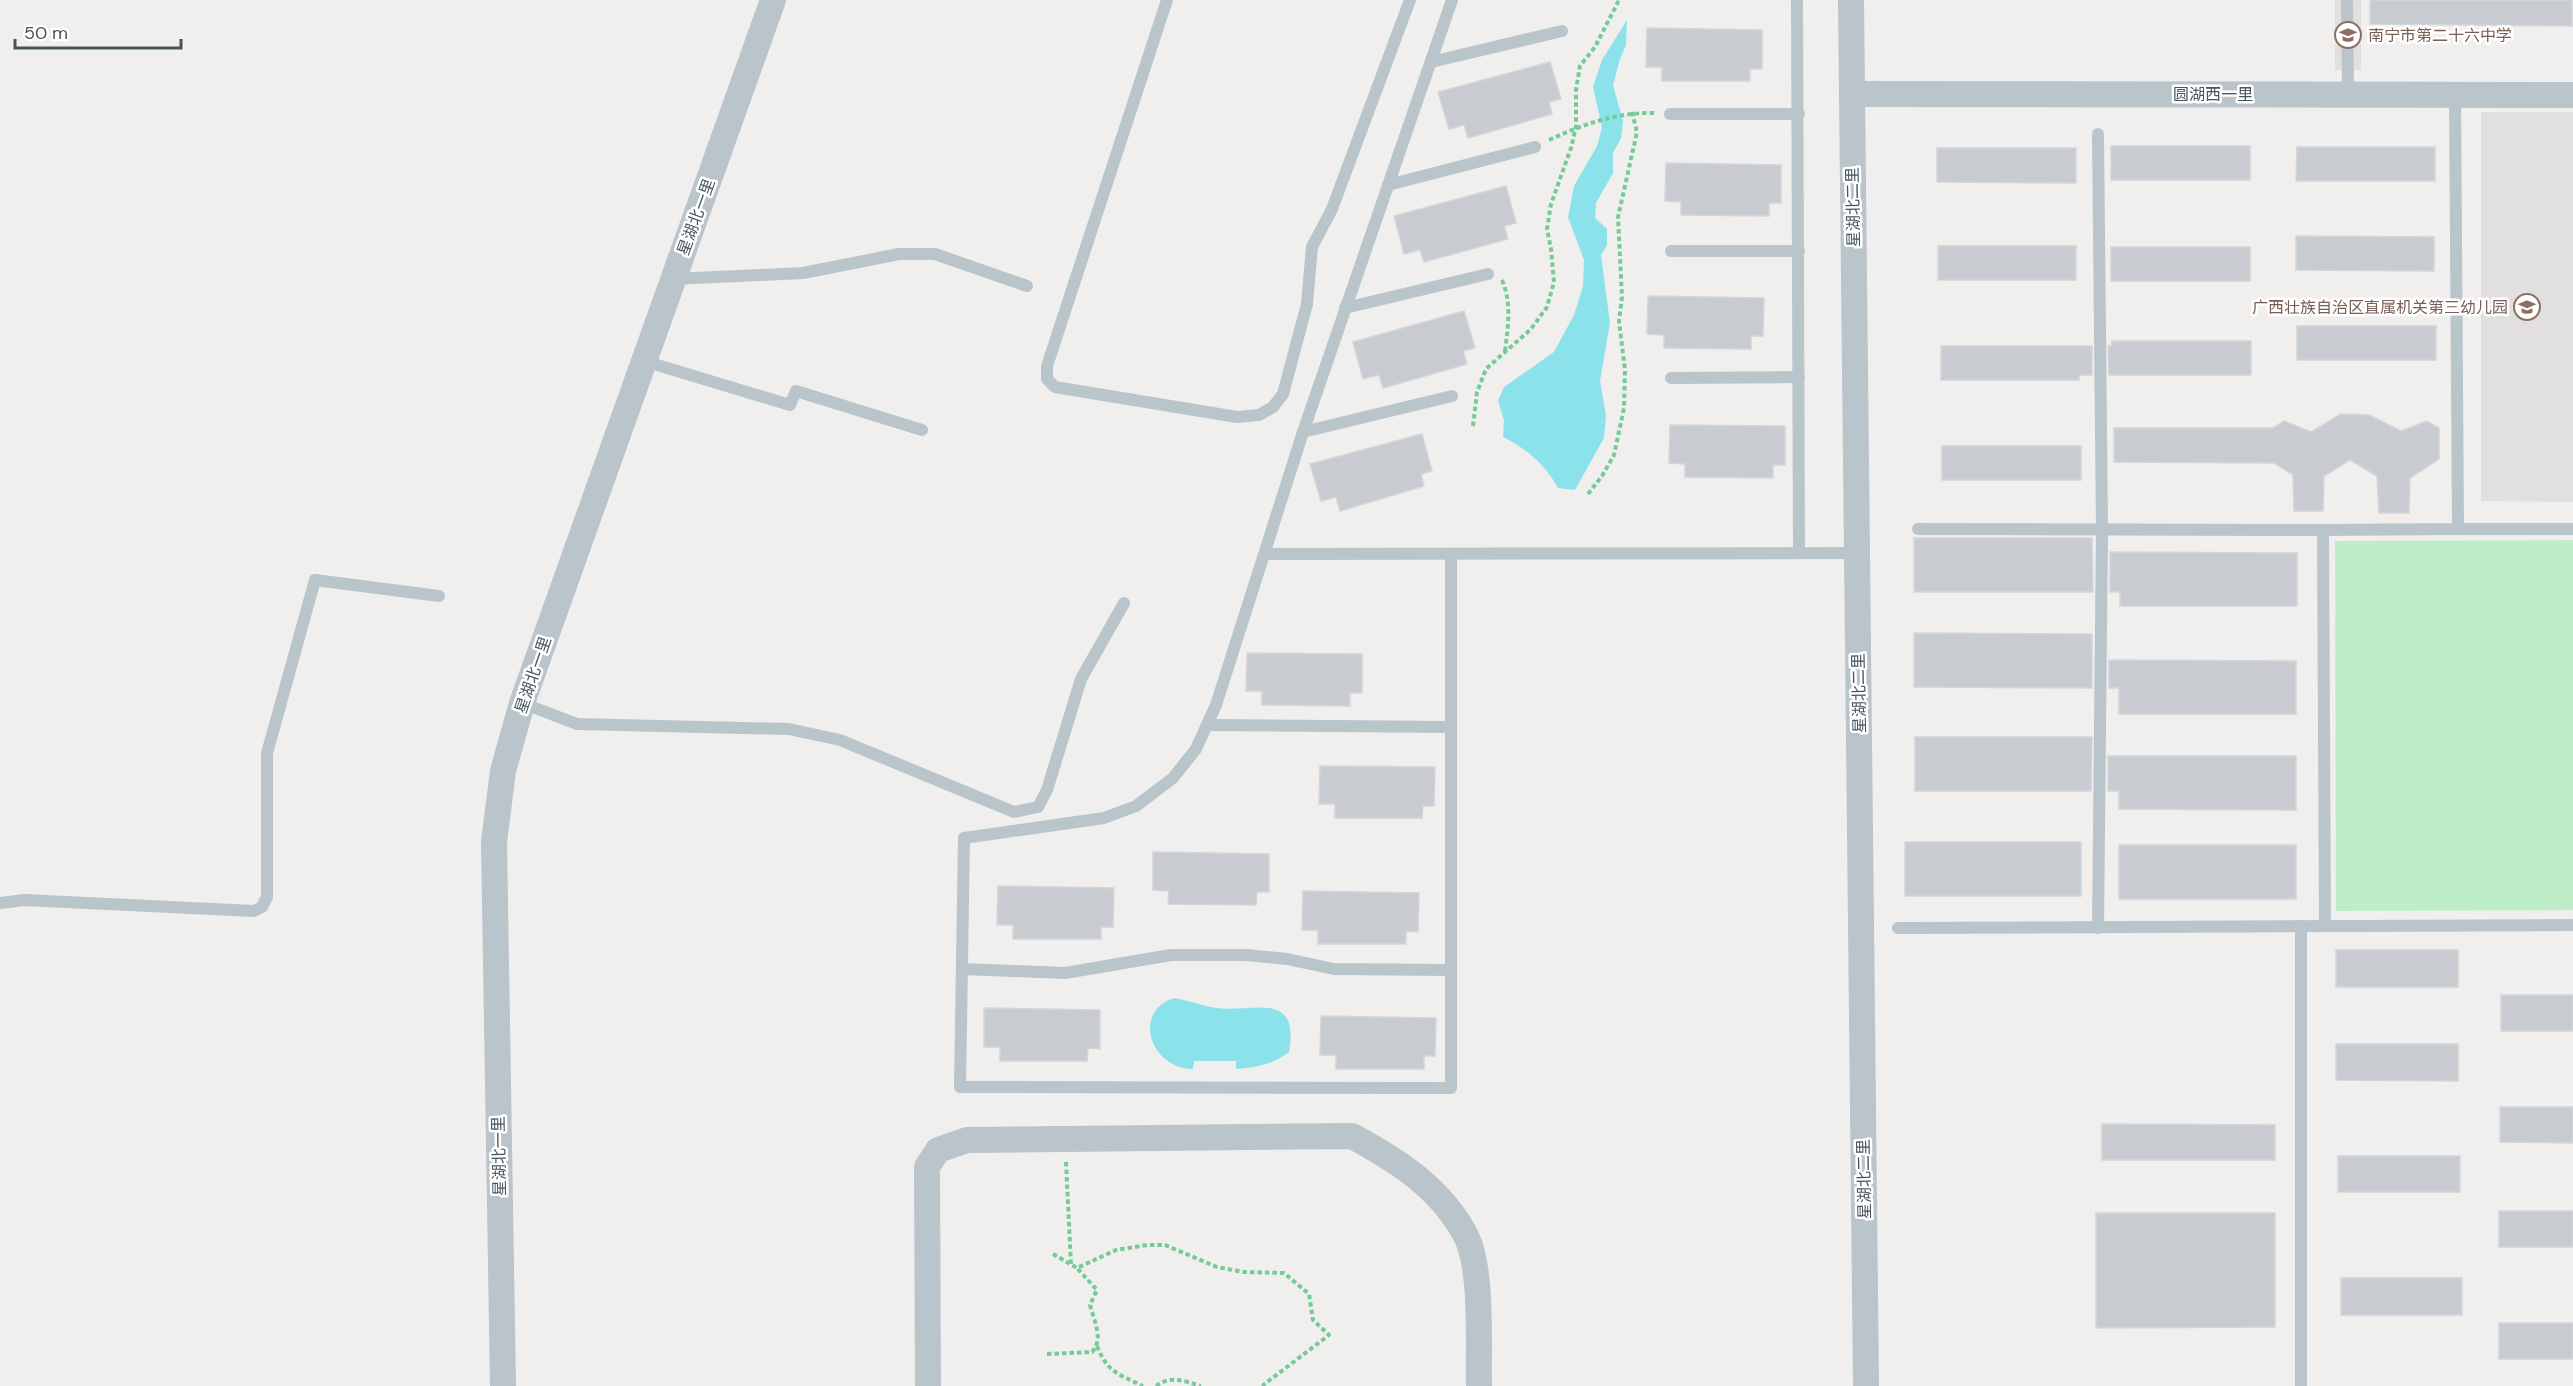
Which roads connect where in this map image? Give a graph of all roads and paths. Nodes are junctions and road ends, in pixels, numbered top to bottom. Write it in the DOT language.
graph roads {
  1 [pos="773,0"];
  2 [pos="1167,0"];
  3 [pos="1410,0"];
  4 [pos="1452,0"];
  5 [pos="1619,0"];
  6 [pos="1797,0"];
  7 [pos="1851,0"];
  8 [pos="2347,0"];
  9 [pos="1562,31"];
  10 [pos="1431,62"];
  11 [pos="1852,94"];
  12 [pos="2348,94"];
  13 [pos="2456,95"];
  14 [pos="2573,95"];
  15 [pos="1632,112"];
  16 [pos="1670,114"];
  17 [pos="1798,114"];
  18 [pos="1576,128"];
  19 [pos="2098,134"];
  20 [pos="1535,147"];
  21 [pos="1388,185"];
  22 [pos="1671,251"];
  23 [pos="1798,251"];
  24 [pos="1488,274"];
  25 [pos="674,279"];
  26 [pos="1027,286"];
  27 [pos="1346,308"];
  28 [pos="1505,351"];
  29 [pos="645,361"];
  30 [pos="1799,377"];
  31 [pos="1671,378"];
  32 [pos="1452,396"];
  33 [pos="1473,426"];
  34 [pos="922,430"];
  35 [pos="1303,432"];
  36 [pos="1588,494"];
  37 [pos="1918,529"];
  38 [pos="2458,529"];
  39 [pos="2573,529"];
  40 [pos="2102,530"];
  41 [pos="2322,530"];
  42 [pos="1799,553"];
  43 [pos="1857,553"];
  44 [pos="1265,554"];
  45 [pos="1451,554"];
  46 [pos="439,596"];
  47 [pos="1124,603"];
  48 [pos="522,703"];
  49 [pos="1207,725"];
  50 [pos="1451,727"];
  51 [pos="0,903"];
  52 [pos="2573,925"];
  53 [pos="2301,926"];
  54 [pos="2325,926"];
  55 [pos="1898,928"];
  56 [pos="2097,928"];
  57 [pos="962,969"];
  58 [pos="1451,970"];
  59 [pos="1065,1138"];
  60 [pos="1053,1254"];
  61 [pos="1071,1264"];
  62 [pos="1077,1268"];
  63 [pos="1097,1346"];
  64 [pos="1047,1354"];
  65 [pos="503,1386"];
  66 [pos="928,1386"];
  67 [pos="1143,1386"];
  68 [pos="1156,1386"];
  69 [pos="1201,1386"];
  70 [pos="1262,1386"];
  71 [pos="1479,1386"];
  72 [pos="1866,1386"];
  73 [pos="2301,1386"];
  1 -- 25 [label="street, 星湖北一里"];
  2 -- 3 [label="lane"];
  4 -- 10 [label="lane"];
  5 -- 18 [label="path"];
  6 -- 17 [label="lane"];
  7 -- 11 [label="street, 星湖北二里"];
  8 -- 12 [label="lane"];
  9 -- 10 [label="lane"];
  10 -- 21 [label="lane"];
  11 -- 12 [label="street, 圆湖西一里"];
  11 -- 43 [label="street, 星湖北二里"];
  12 -- 13 [label="street, 圆湖西一里"];
  13 -- 14 [label="street, 圆湖西一里"];
  13 -- 38 [label="lane"];
  15 -- 16 [label="path"];
  15 -- 18 [label="path"];
  15 -- 36 [label="path"];
  16 -- 17 [label="lane"];
  17 -- 23 [label="lane"];
  18 -- 20 [label="path"];
  18 -- 28 [label="path"];
  19 -- 40 [label="lane"];
  20 -- 21 [label="lane"];
  21 -- 27 [label="lane"];
  22 -- 23 [label="lane"];
  23 -- 30 [label="lane"];
  24 -- 27 [label="lane"];
  24 -- 28 [label="path"];
  25 -- 26 [label="lane"];
  25 -- 29 [label="street, 星湖北一里"];
  27 -- 35 [label="lane"];
  28 -- 33 [label="path"];
  29 -- 34 [label="lane"];
  29 -- 48 [label="street, 星湖北一里"];
  30 -- 31 [label="lane"];
  30 -- 42 [label="lane"];
  32 -- 35 [label="lane"];
  35 -- 44 [label="lane"];
  37 -- 40 [label="lane"];
  38 -- 39 [label="lane"];
  38 -- 41 [label="lane"];
  40 -- 41 [label="lane"];
  40 -- 56 [label="lane"];
  41 -- 54 [label="lane"];
  42 -- 43 [label="lane"];
  42 -- 45 [label="lane"];
  43 -- 72 [label="street, 星湖北二里"];
  44 -- 45 [label="lane"];
  44 -- 49 [label="lane"];
  45 -- 50 [label="lane"];
  46 -- 51 [label="lane"];
  47 -- 48 [label="lane"];
  48 -- 65 [label="street, 星湖北一里"];
  49 -- 50 [label="lane"];
  49 -- 57 [label="lane"];
  50 -- 58 [label="lane"];
  52 -- 54 [label="lane"];
  53 -- 54 [label="lane"];
  53 -- 56 [label="lane"];
  53 -- 73 [label="lane"];
  55 -- 56 [label="lane"];
  57 -- 58 [label="lane"];
  57 -- 58 [label="lane"];
  59 -- 61 [label="path"];
  59 -- 66 [label="street"];
  59 -- 71 [label="street"];
  60 -- 61 [label="path"];
  61 -- 62 [label="path"];
  62 -- 63 [label="path"];
  62 -- 70 [label="path"];
  63 -- 64 [label="path"];
  63 -- 67 [label="path"];
  68 -- 69 [label="path"];
}
